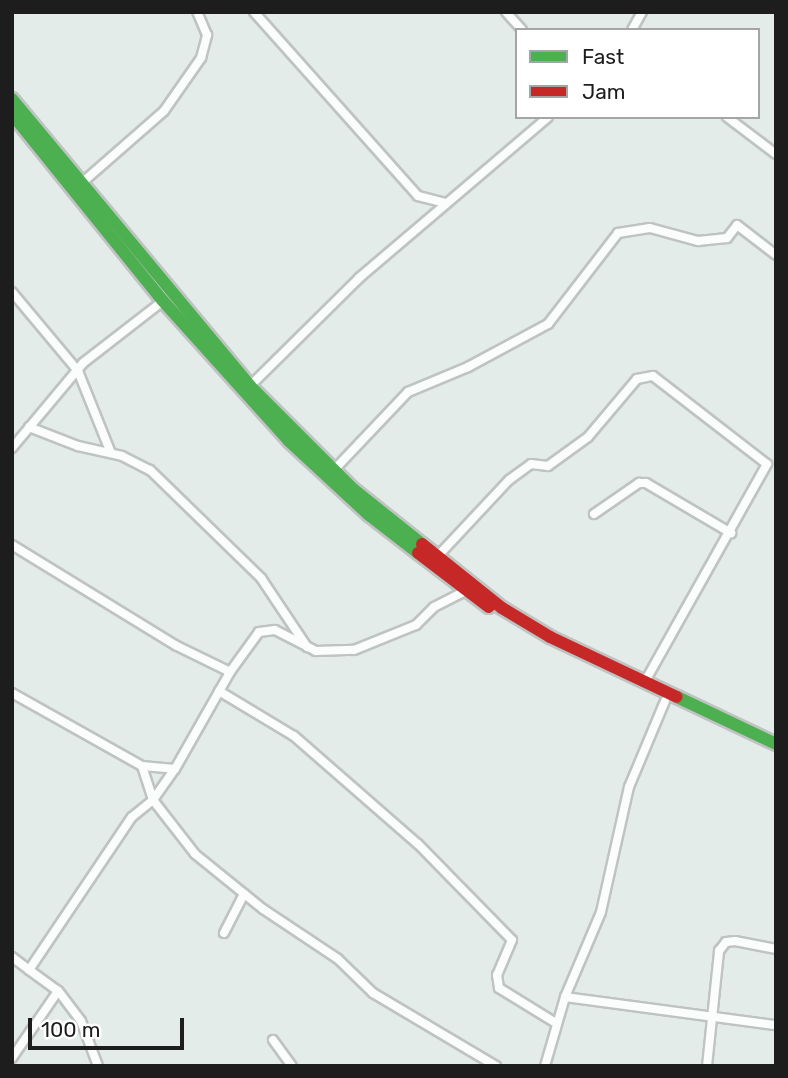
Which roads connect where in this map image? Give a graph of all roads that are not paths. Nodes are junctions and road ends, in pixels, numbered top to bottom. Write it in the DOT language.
graph roads {
  1 [pos="197,12"];
  2 [pos="254,12"];
  3 [pos="506,12"];
  4 [pos="642,12"];
  5 [pos="520,28"];
  6 [pos="633,28"];
  7 [pos="12,99"];
  8 [pos="12,114"];
  9 [pos="546,119"];
  10 [pos="730,119"];
  11 [pos="776,154"];
  12 [pos="85,181"];
  13 [pos="446,203"];
  14 [pos="776,255"];
  15 [pos="12,292"];
  16 [pos="163,301"];
  17 [pos="78,371"];
  18 [pos="250,386"];
  19 [pos="29,427"];
  20 [pos="12,448"];
  21 [pos="111,453"];
  22 [pos="767,464"];
  23 [pos="776,468"];
  24 [pos="333,471"];
  25 [pos="594,514"];
  26 [pos="731,533"];
  27 [pos="12,545"];
  28 [pos="436,558"];
  29 [pos="466,591"];
  30 [pos="308,648"];
  31 [pos="230,672"];
  32 [pos="644,683"];
  33 [pos="219,691"];
  34 [pos="13,695"];
  35 [pos="665,701"];
  36 [pos="776,744"];
  37 [pos="776,750"];
  38 [pos="142,766"];
  39 [pos="175,769"];
  40 [pos="153,800"];
  41 [pos="244,894"];
  42 [pos="224,933"];
  43 [pos="776,949"];
  44 [pos="12,957"];
  45 [pos="29,970"];
  46 [pos="58,991"];
  47 [pos="565,997"];
  48 [pos="714,1016"];
  49 [pos="556,1023"];
  50 [pos="776,1025"];
  51 [pos="273,1040"];
  52 [pos="12,1059"];
  53 [pos="289,1065"];
  54 [pos="99,1066"];
  55 [pos="496,1066"];
  56 [pos="545,1066"];
  57 [pos="707,1066"];
  1 -- 12 [label="street"];
  2 -- 13 [label="street"];
  3 -- 5 [label="street"];
  4 -- 6 [label="street"];
  7 -- 12 [label="main road"];
  8 -- 16 [label="main road"];
  9 -- 13 [label="street"];
  10 -- 11 [label="street"];
  12 -- 18 [label="main road"];
  13 -- 18 [label="street"];
  14 -- 24 [label="street"];
  15 -- 17 [label="street"];
  16 -- 17 [label="street"];
  16 -- 29 [label="main road"];
  17 -- 19 [label="street"];
  17 -- 21 [label="street"];
  18 -- 24 [label="main road"];
  19 -- 20 [label="street"];
  19 -- 21 [label="street"];
  21 -- 30 [label="street"];
  22 -- 23 [label="street"];
  22 -- 26 [label="street"];
  22 -- 28 [label="street"];
  24 -- 28 [label="main road"];
  25 -- 26 [label="street"];
  26 -- 32 [label="street"];
  27 -- 31 [label="street"];
  28 -- 32 [label="main road"];
  29 -- 30 [label="street"];
  29 -- 35 [label="main road"];
  30 -- 31 [label="street"];
  31 -- 33 [label="street"];
  32 -- 36 [label="main road"];
  33 -- 39 [label="street"];
  33 -- 49 [label="street"];
  34 -- 38 [label="street"];
  35 -- 37 [label="main road"];
  35 -- 47 [label="street"];
  38 -- 39 [label="street"];
  38 -- 40 [label="street"];
  39 -- 40 [label="street"];
  40 -- 41 [label="street"];
  40 -- 45 [label="street"];
  41 -- 42 [label="street"];
  41 -- 55 [label="street"];
  43 -- 48 [label="street"];
  44 -- 45 [label="street"];
  45 -- 46 [label="street"];
  46 -- 52 [label="street"];
  46 -- 54 [label="street"];
  47 -- 48 [label="street"];
  47 -- 49 [label="street"];
  48 -- 50 [label="street"];
  48 -- 57 [label="street"];
  49 -- 56 [label="street"];
  51 -- 53 [label="street"];
}
